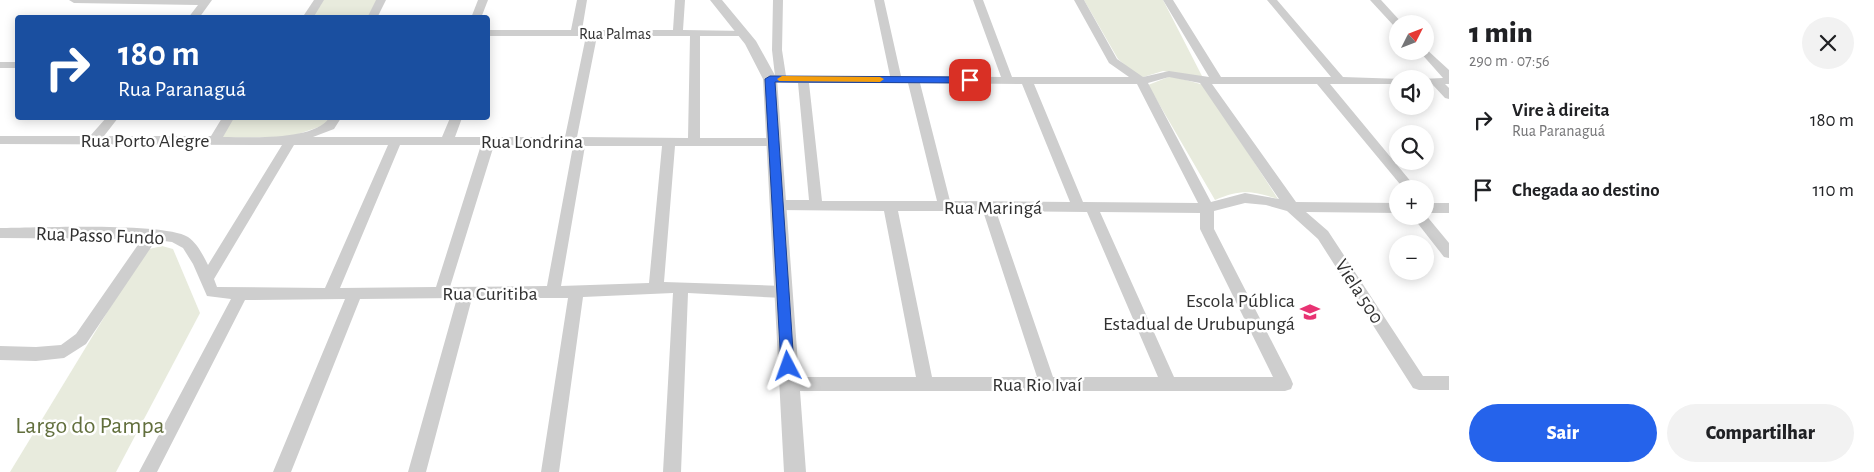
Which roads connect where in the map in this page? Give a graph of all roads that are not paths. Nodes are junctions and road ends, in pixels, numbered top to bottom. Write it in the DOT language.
graph roads {
  1 [pos="74,0"];
  2 [pos="318,0"];
  3 [pos="380,0"];
  4 [pos="483,0"];
  5 [pos="582,0"];
  6 [pos="680,0"];
  7 [pos="716,0"];
  8 [pos="778,0"];
  9 [pos="879,0"];
  10 [pos="978,0"];
  11 [pos="1079,0"];
  12 [pos="1168,0"];
  13 [pos="1272,0"];
  14 [pos="1374,0"];
  15 [pos="206,1"];
  16 [pos="195,15"];
  17 [pos="309,15"];
  18 [pos="373,15"];
  19 [pos="477,15"];
  20 [pos="1389,15"];
  21 [pos="490,33"];
  22 [pos="576,33"];
  23 [pos="592,33"];
  24 [pos="678,33"];
  25 [pos="695,33"];
  26 [pos="743,33"];
  27 [pos="1432,60"];
  28 [pos="0,65"];
  29 [pos="15,65"];
  30 [pos="775,79"];
  31 [pos="802,79"];
  32 [pos="1449,79"];
  33 [pos="896,80"];
  34 [pos="913,80"];
  35 [pos="1008,80"];
  36 [pos="1027,80"];
  37 [pos="1204,80"];
  38 [pos="1217,80"];
  39 [pos="1320,80"];
  40 [pos="1339,80"];
  41 [pos="1141,81"];
  42 [pos="1389,81"];
  43 [pos="1434,81"];
  44 [pos="1434,84"];
  45 [pos="1449,95"];
  46 [pos="110,120"];
  47 [pos="227,120"];
  48 [pos="334,120"];
  49 [pos="455,120"];
  50 [pos="0,140"];
  51 [pos="94,140"];
  52 [pos="214,141"];
  53 [pos="290,141"];
  54 [pos="396,141"];
  55 [pos="447,141"];
  56 [pos="489,141"];
  57 [pos="575,141"];
  58 [pos="669,141"];
  59 [pos="694,142"];
  60 [pos="774,142"];
  61 [pos="1403,180"];
  62 [pos="778,205"];
  63 [pos="816,206"];
  64 [pos="890,206"];
  65 [pos="945,207"];
  66 [pos="988,207"];
  67 [pos="1292,207"];
  68 [pos="1086,208"];
  69 [pos="1207,208"];
  70 [pos="1389,208"];
  71 [pos="1449,208"];
  72 [pos="1434,209"];
  73 [pos="1433,225"];
  74 [pos="0,233"];
  75 [pos="153,234"];
  76 [pos="1449,253"];
  77 [pos="207,279"];
  78 [pos="681,287"];
  79 [pos="656,288"];
  80 [pos="553,292"];
  81 [pos="576,292"];
  82 [pos="783,292"];
  83 [pos="330,293"];
  84 [pos="355,293"];
  85 [pos="441,293"];
  86 [pos="466,293"];
  87 [pos="241,294"];
  88 [pos="0,354"];
  89 [pos="1449,383"];
  90 [pos="789,384"];
  91 [pos="925,384"];
  92 [pos="1046,384"];
  93 [pos="1169,384"];
  94 [pos="148,472"];
  95 [pos="282,472"];
  96 [pos="417,472"];
  97 [pos="550,472"];
  98 [pos="672,472"];
  99 [pos="795,472"];
  1 -- 15 [label="street"];
  2 -- 17 [label="street"];
  3 -- 18 [label="street"];
  4 -- 19 [label="street"];
  5 -- 22 [label="street"];
  6 -- 24 [label="street"];
  7 -- 26 [label="street"];
  8 -- 30 [label="street"];
  9 -- 33 [label="street"];
  10 -- 35 [label="street"];
  11 -- 41 [label="street"];
  12 -- 38 [label="street"];
  13 -- 40 [label="street"];
  14 -- 20 [label="street"];
  15 -- 16 [label="street"];
  21 -- 22 [label="street, Rua Palmas"];
  22 -- 23 [label="street, Rua Palmas"];
  23 -- 24 [label="street, Rua Palmas"];
  23 -- 57 [label="street"];
  24 -- 25 [label="street, Rua Palmas"];
  25 -- 26 [label="street, Rua Palmas"];
  25 -- 59 [label="street"];
  26 -- 30 [label="street"];
  27 -- 32 [label="street"];
  28 -- 29 [label="street"];
  30 -- 31 [label="street"];
  30 -- 60 [label="street"];
  31 -- 33 [label="street"];
  31 -- 63 [label="street"];
  32 -- 43 [label="street"];
  33 -- 34 [label="street"];
  34 -- 35 [label="street"];
  34 -- 65 [label="street"];
  35 -- 36 [label="street"];
  36 -- 41 [label="street"];
  36 -- 68 [label="street"];
  37 -- 38 [label="street"];
  37 -- 41 [label="street"];
  37 -- 67 [label="street"];
  38 -- 39 [label="street"];
  39 -- 40 [label="street"];
  39 -- 61 [label="street"];
  40 -- 42 [label="street"];
  41 -- 69 [label="street"];
  44 -- 45 [label="street"];
  46 -- 51 [label="street"];
  47 -- 52 [label="street"];
  48 -- 53 [label="street"];
  49 -- 55 [label="street"];
  50 -- 51 [label="street, Rua Porto Alegre"];
  51 -- 52 [label="street, Rua Porto Alegre"];
  52 -- 53 [label="street, Rua Porto Alegre"];
  53 -- 54 [label="street, Rua Londrina"];
  53 -- 77 [label="street"];
  54 -- 55 [label="street, Rua Londrina"];
  54 -- 83 [label="street"];
  55 -- 56 [label="street, Rua Londrina"];
  56 -- 57 [label="street, Rua Londrina"];
  56 -- 85 [label="street"];
  57 -- 58 [label="street, Rua Londrina"];
  57 -- 80 [label="street"];
  58 -- 59 [label="street, Rua Londrina"];
  58 -- 79 [label="street"];
  59 -- 60 [label="street, Rua Londrina"];
  60 -- 62 [label="street"];
  62 -- 63 [label="street, Rua Maringá"];
  62 -- 82 [label="street"];
  63 -- 64 [label="street, Rua Maringá"];
  64 -- 65 [label="street, Rua Maringá"];
  64 -- 91 [label="street"];
  65 -- 66 [label="street, Rua Maringá"];
  66 -- 68 [label="street, Rua Maringá"];
  66 -- 92 [label="street"];
  67 -- 69 [label="street"];
  67 -- 70 [label="street"];
  67 -- 89 [label="street, Viela 500"];
  68 -- 69 [label="street, Rua Maringá"];
  68 -- 93 [label="street"];
  69 -- 93 [label="street, Rua Rio Ivaí"];
  71 -- 72 [label="street"];
  73 -- 76 [label="street"];
  74 -- 75 [label="street, Rua Passo Fundo"];
  75 -- 77 [label="street, Rua Passo Fundo"];
  75 -- 88 [label="street"];
  77 -- 87 [label="street, Rua Curitiba"];
  78 -- 79 [label="street, Rua Curitiba"];
  78 -- 82 [label="street, Rua Curitiba"];
  78 -- 98 [label="street"];
  79 -- 81 [label="street, Rua Curitiba"];
  80 -- 81 [label="street, Rua Curitiba"];
  80 -- 86 [label="street, Rua Curitiba"];
  81 -- 97 [label="street"];
  82 -- 90 [label="street"];
  83 -- 84 [label="street, Rua Curitiba"];
  83 -- 87 [label="street, Rua Curitiba"];
  84 -- 85 [label="street, Rua Curitiba"];
  84 -- 95 [label="street"];
  85 -- 86 [label="street, Rua Curitiba"];
  86 -- 96 [label="street"];
  87 -- 94 [label="street"];
  90 -- 91 [label="street, Rua Rio Ivaí"];
  90 -- 99 [label="street"];
  91 -- 92 [label="street, Rua Rio Ivaí"];
  92 -- 93 [label="street, Rua Rio Ivaí"];
}
